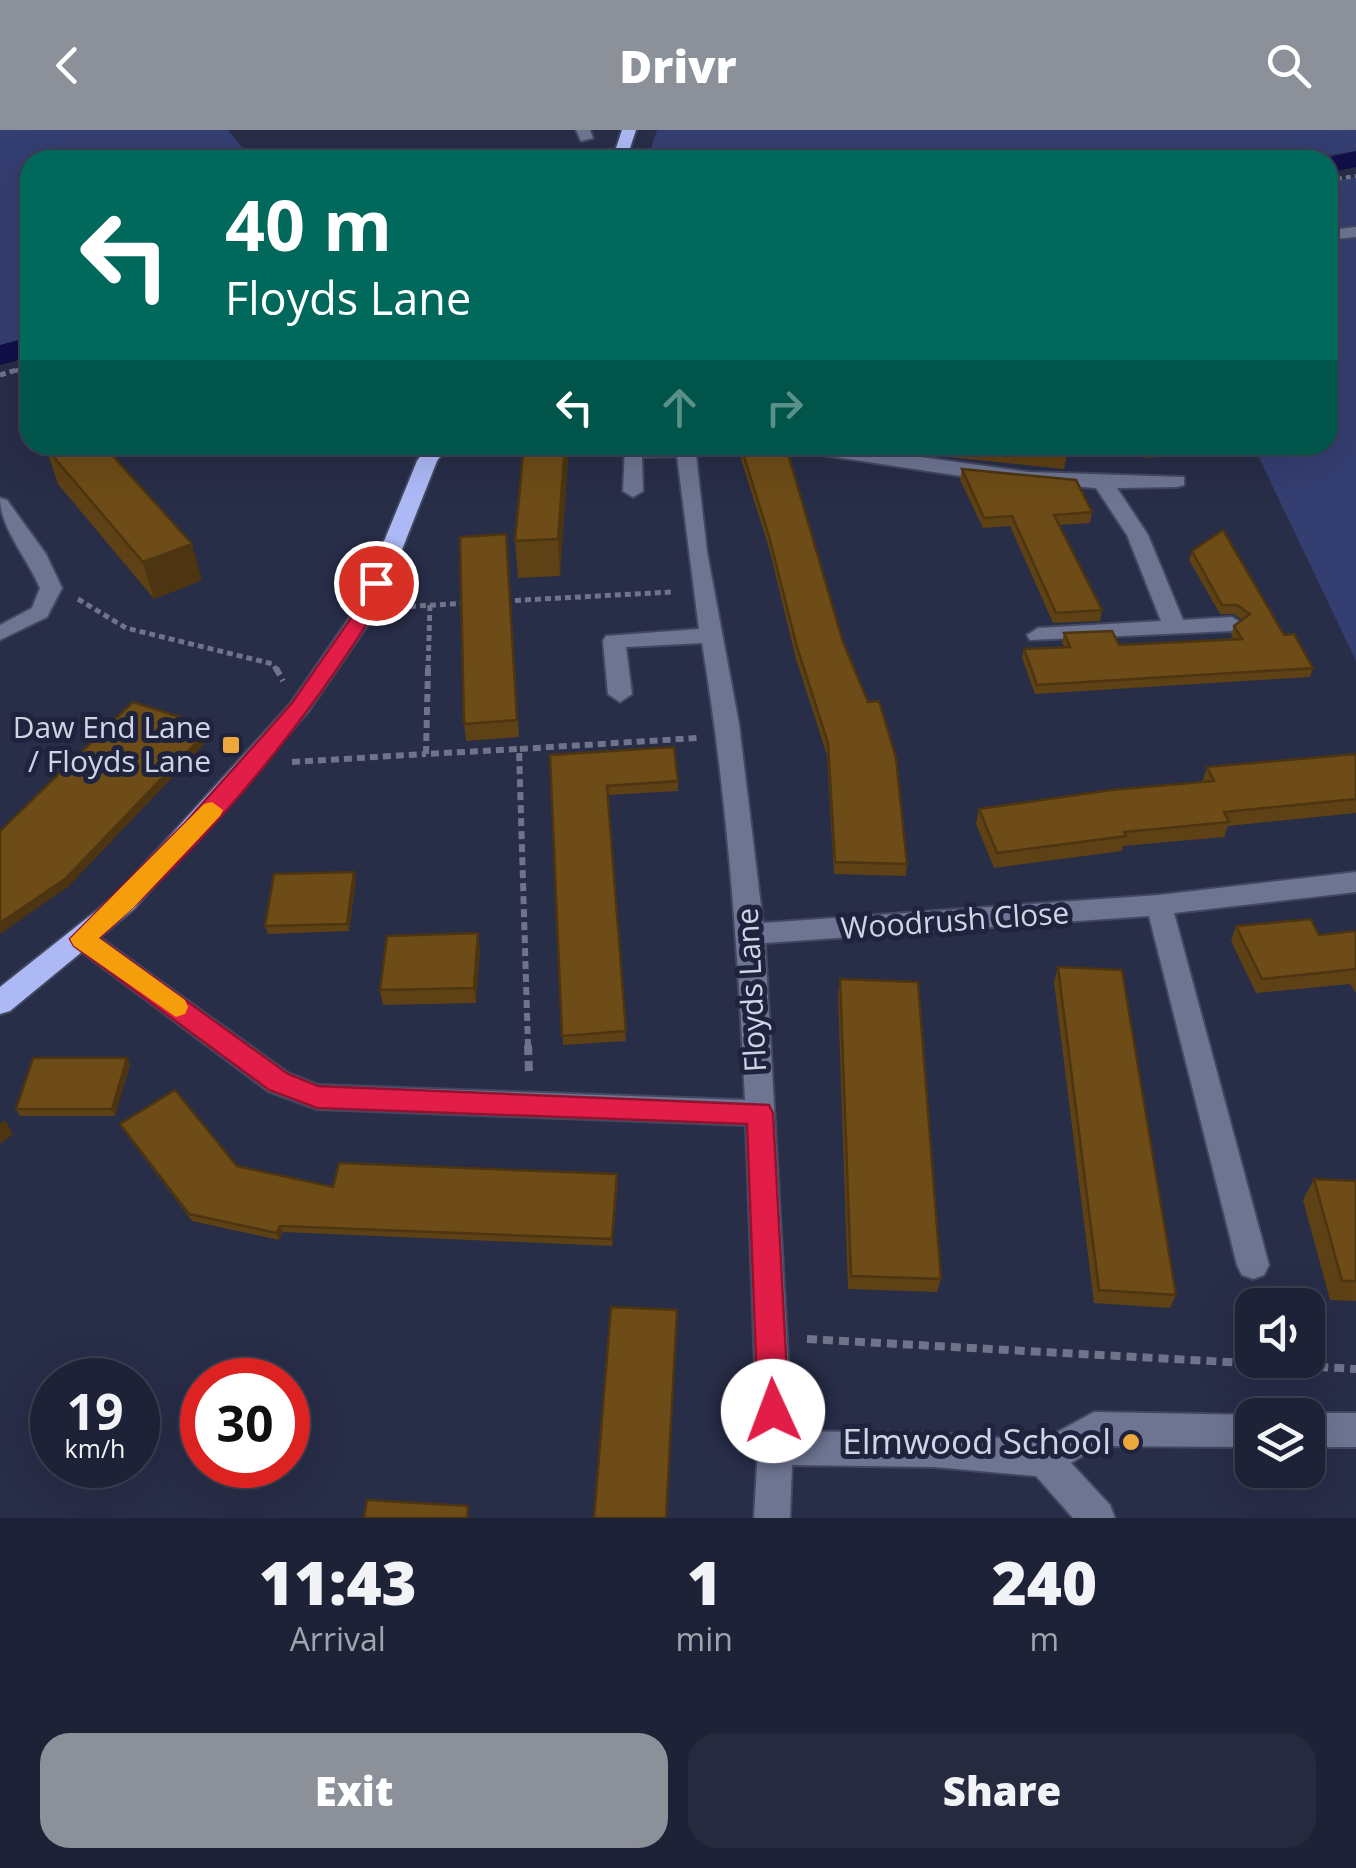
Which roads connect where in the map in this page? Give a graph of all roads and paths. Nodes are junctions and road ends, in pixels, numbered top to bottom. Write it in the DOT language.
graph roads {
  1 [pos="433,455"];
  2 [pos="632,455"];
  3 [pos="687,455"];
  4 [pos="851,455"];
  5 [pos="1177,481"];
  6 [pos="1104,485"];
  7 [pos="633,491"];
  8 [pos="0,504"];
  9 [pos="51,588"];
  10 [pos="704,590"];
  11 [pos="488,602"];
  12 [pos="469,603"];
  13 [pos="430,605"];
  14 [pos="368,608"];
  15 [pos="1232,624"];
  16 [pos="1175,628"];
  17 [pos="0,633"];
  18 [pos="712,635"];
  19 [pos="1038,635"];
  20 [pos="620,694"];
  21 [pos="299,708"];
  22 [pos="728,736"];
  23 [pos="520,748"];
  24 [pos="426,754"];
  25 [pos="250,765"];
  26 [pos="1356,882"];
  27 [pos="1159,905"];
  28 [pos="751,934"];
  29 [pos="82,939"];
  30 [pos="0,1002"];
  31 [pos="530,1104"];
  32 [pos="760,1113"];
  33 [pos="1253,1265"];
  34 [pos="771,1337"];
  35 [pos="1356,1368"];
  36 [pos="1235,1430"];
  37 [pos="1325,1430"];
  38 [pos="1356,1430"];
  39 [pos="775,1448"];
  40 [pos="1044,1460"];
  41 [pos="772,1518"];
  42 [pos="1097,1518"];
  1 -- 14 [label="main road"];
  2 -- 7 [label="street"];
  3 -- 10 [label="street, Floyds Lane"];
  4 -- 6 [label="street"];
  5 -- 6 [label="street"];
  6 -- 16 [label="street"];
  8 -- 9 [label="street"];
  9 -- 17 [label="street"];
  9 -- 21 [label="path"];
  10 -- 11 [label="path"];
  10 -- 18 [label="street, Floyds Lane"];
  12 -- 13 [label="path"];
  13 -- 14 [label="path"];
  13 -- 24 [label="path"];
  14 -- 21 [label="main road"];
  15 -- 16 [label="street"];
  16 -- 19 [label="street"];
  18 -- 20 [label="street"];
  18 -- 22 [label="street, Floyds Lane"];
  21 -- 25 [label="main road"];
  22 -- 23 [label="path"];
  22 -- 28 [label="street, Floyds Lane"];
  23 -- 24 [label="path"];
  23 -- 31 [label="path"];
  24 -- 25 [label="path"];
  25 -- 29 [label="main road"];
  26 -- 27 [label="street, Woodrush Close"];
  27 -- 28 [label="street, Woodrush Close"];
  27 -- 33 [label="street"];
  28 -- 32 [label="street, Floyds Lane"];
  29 -- 30 [label="main road"];
  29 -- 31 [label="street, Floyds Lane"];
  31 -- 32 [label="street, Floyds Lane"];
  32 -- 34 [label="street"];
  34 -- 35 [label="path"];
  34 -- 39 [label="street"];
  36 -- 40 [label="street"];
  37 -- 38 [label="street"];
  39 -- 40 [label="street"];
  39 -- 41 [label="street"];
  40 -- 42 [label="street"];
}
